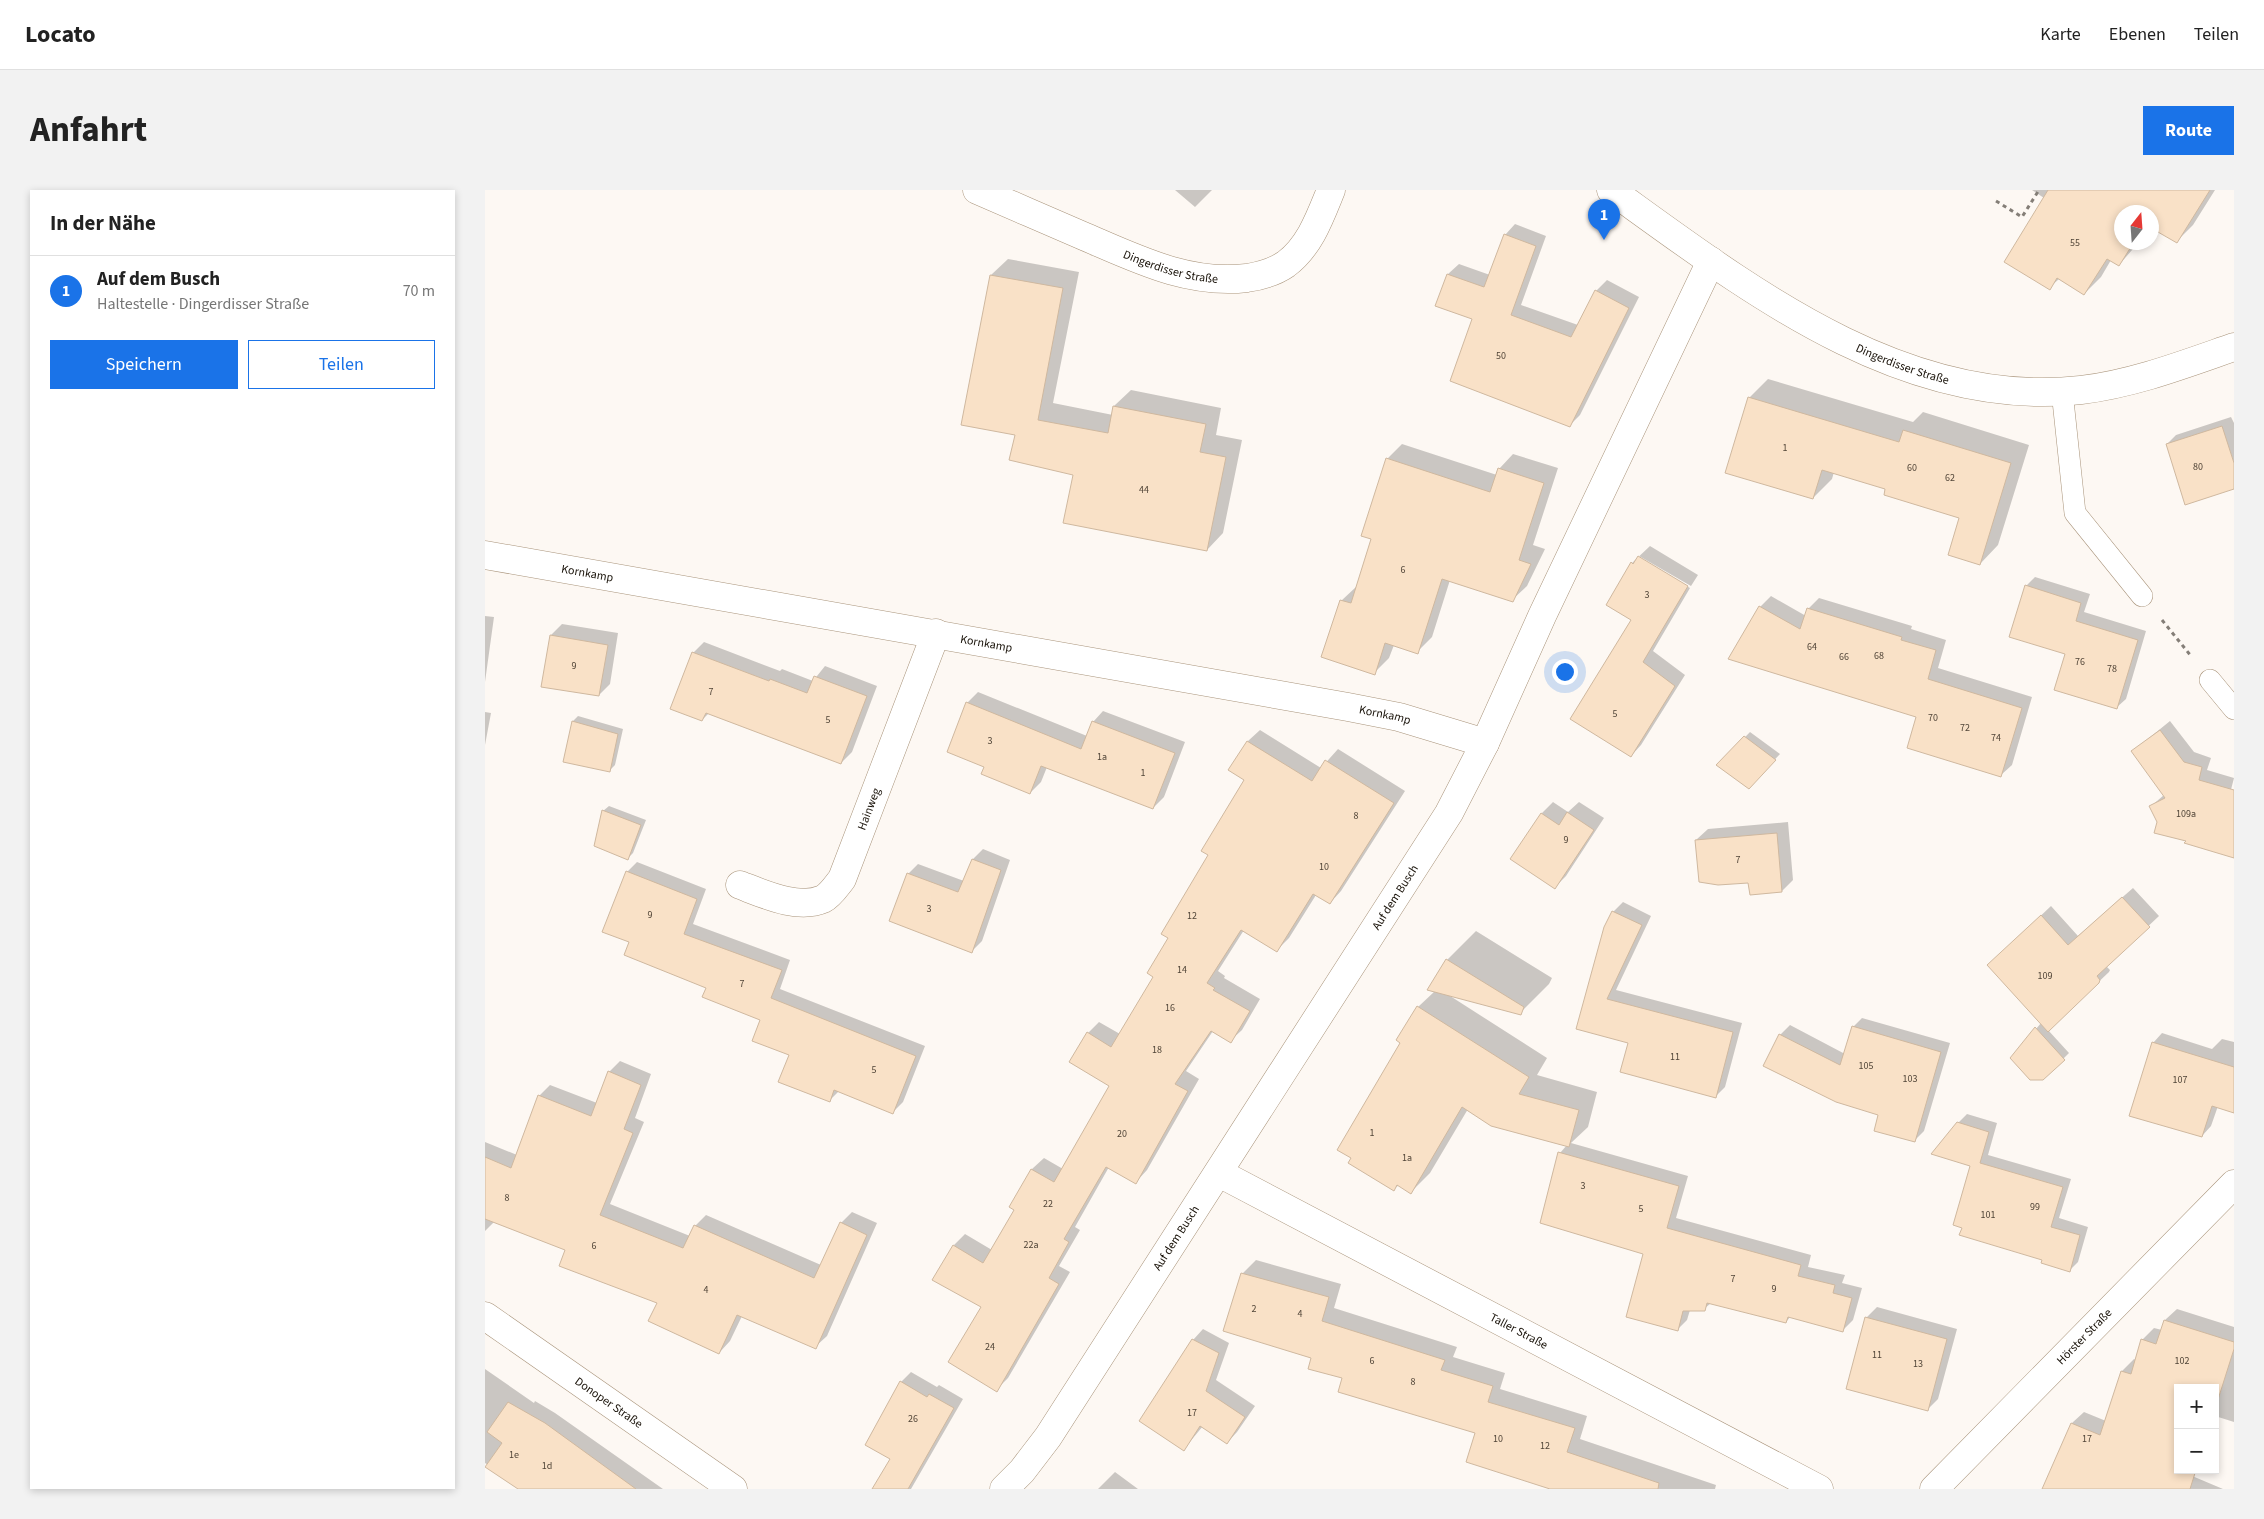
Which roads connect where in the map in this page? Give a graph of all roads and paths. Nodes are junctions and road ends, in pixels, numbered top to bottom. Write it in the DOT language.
graph roads {
  1 [pos="977,190"];
  2 [pos="1331,190"];
  3 [pos="1611,190"];
  4 [pos="2039,190"];
  5 [pos="1996,201"];
  6 [pos="1711,261"];
  7 [pos="2234,348"];
  8 [pos="2063,391"];
  9 [pos="485,555"];
  10 [pos="2142,596"];
  11 [pos="936,633"];
  12 [pos="2210,680"];
  13 [pos="2234,709"];
  14 [pos="1485,743"];
  15 [pos="740,885"];
  16 [pos="1219,1174"];
  17 [pos="2234,1184"];
  18 [pos="485,1316"];
  19 [pos="733,1489"];
  20 [pos="1004,1489"];
  21 [pos="1819,1489"];
  22 [pos="1934,1489"];
  1 -- 2 [label="street, Dingerdisser Straße"];
  3 -- 6 [label="street, Dingerdisser Straße"];
  4 -- 5 [label="path"];
  6 -- 8 [label="street, Dingerdisser Straße"];
  6 -- 14 [label="street, Auf dem Busch"];
  7 -- 8 [label="street, Dingerdisser Straße"];
  8 -- 10 [label="lane"];
  9 -- 11 [label="street, Kornkamp"];
  10 -- 12 [label="path"];
  11 -- 14 [label="street, Kornkamp"];
  11 -- 15 [label="street, Hainweg"];
  12 -- 13 [label="lane"];
  14 -- 16 [label="street, Auf dem Busch"];
  16 -- 20 [label="street, Auf dem Busch"];
  16 -- 21 [label="street, Taller Straße"];
  17 -- 22 [label="street, Hörster Straße"];
  18 -- 19 [label="street, Donoper Straße"];
}
